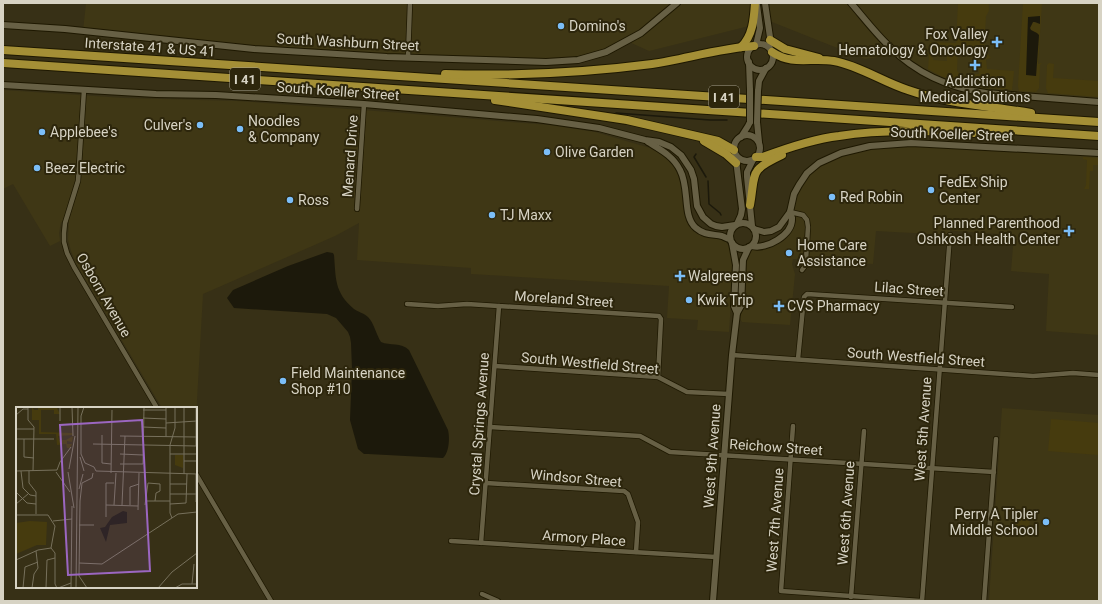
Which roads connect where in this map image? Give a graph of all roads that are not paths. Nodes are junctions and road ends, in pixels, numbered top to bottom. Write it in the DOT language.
graph roads {
  1 [pos="410,3"];
  2 [pos="677,3"];
  3 [pos="756,3"];
  4 [pos="765,3"];
  5 [pos="770,3"];
  6 [pos="851,3"];
  7 [pos="767,20"];
  8 [pos="3,25"];
  9 [pos="770,40"];
  10 [pos="755,45"];
  11 [pos="741,47"];
  12 [pos="3,50"];
  13 [pos="772,50"];
  14 [pos="408,57"];
  15 [pos="834,61"];
  16 [pos="748,62"];
  17 [pos="3,63"];
  18 [pos="766,68"];
  19 [pos="408,77"];
  20 [pos="3,85"];
  21 [pos="84,90"];
  22 [pos="488,95"];
  23 [pos="1099,102"];
  24 [pos="364,104"];
  25 [pos="1041,118"];
  26 [pos="1099,122"];
  27 [pos="1014,130"];
  28 [pos="1099,136"];
  29 [pos="694,137"];
  30 [pos="741,137"];
  31 [pos="645,140"];
  32 [pos="759,143"];
  33 [pos="807,143"];
  34 [pos="735,152"];
  35 [pos="1099,153"];
  36 [pos="755,159"];
  37 [pos="736,163"];
  38 [pos="750,205"];
  39 [pos="357,209"];
  40 [pos="790,212"];
  41 [pos="736,224"];
  42 [pos="753,227"];
  43 [pos="950,235"];
  44 [pos="731,241"];
  45 [pos="750,247"];
  46 [pos="802,270"];
  47 [pos="944,302"];
  48 [pos="407,304"];
  49 [pos="499,306"];
  50 [pos="1012,307"];
  51 [pos="737,313"];
  52 [pos="732,355"];
  53 [pos="798,360"];
  54 [pos="495,366"];
  55 [pos="938,369"];
  56 [pos="1099,375"];
  57 [pos="658,376"];
  58 [pos="728,394"];
  59 [pos="156,407"];
  60 [pos="793,426"];
  61 [pos="490,427"];
  62 [pos="864,430"];
  63 [pos="996,440"];
  64 [pos="724,455"];
  65 [pos="790,459"];
  66 [pos="861,464"];
  67 [pos="931,468"];
  68 [pos="994,472"];
  69 [pos="197,476"];
  70 [pos="486,483"];
  71 [pos="451,541"];
  72 [pos="481,543"];
  73 [pos="636,552"];
  74 [pos="716,557"];
  75 [pos="482,594"];
  76 [pos="851,597"];
  77 [pos="271,601"];
  78 [pos="498,601"];
  79 [pos="713,601"];
  80 [pos="921,601"];
  81 [pos="984,601"];
  1 -- 14 [label="street"];
  2 -- 14 [label="street, South Washburn Street"];
  3 -- 10 [label="street"];
  3 -- 11 [label="highway"];
  4 -- 7 [label="street"];
  5 -- 7 [label="street"];
  6 -- 23 [label="street"];
  7 -- 9 [label="street"];
  8 -- 14 [label="street, South Washburn Street"];
  9 -- 13 [label="street"];
  9 -- 15 [label="highway"];
  10 -- 11 [label="highway"];
  10 -- 13 [label="street"];
  10 -- 16 [label="street"];
  11 -- 19 [label="highway"];
  12 -- 19 [label="highway, Interstate 41 & US 41 / I 41"];
  13 -- 15 [label="highway"];
  13 -- 18 [label="street"];
  15 -- 25 [label="highway"];
  16 -- 18 [label="street"];
  16 -- 30 [label="street, bridge"];
  17 -- 22 [label="highway, I 41"];
  18 -- 32 [label="street, bridge"];
  19 -- 25 [label="highway, I 41"];
  20 -- 21 [label="street, South Koeller Street"];
  21 -- 24 [label="street, South Koeller Street"];
  21 -- 59 [label="street, Osborn Avenue"];
  22 -- 27 [label="highway, I 41"];
  22 -- 29 [label="highway"];
  24 -- 31 [label="street, South Koeller Street"];
  24 -- 39 [label="street, Menard Drive"];
  25 -- 26 [label="highway, I 41"];
  27 -- 28 [label="highway, I 41"];
  27 -- 33 [label="highway"];
  29 -- 34 [label="highway"];
  29 -- 37 [label="highway"];
  30 -- 32 [label="street"];
  30 -- 34 [label="street"];
  31 -- 41 [label="street, South Koeller Street"];
  31 -- 44 [label="street, South Koeller Street"];
  32 -- 36 [label="street"];
  33 -- 36 [label="highway"];
  33 -- 38 [label="highway"];
  34 -- 36 [label="street"];
  34 -- 37 [label="street"];
  35 -- 40 [label="street, South Koeller Street"];
  36 -- 38 [label="street"];
  37 -- 41 [label="street"];
  38 -- 42 [label="street"];
  40 -- 42 [label="street, South Koeller Street"];
  40 -- 45 [label="street, South Koeller Street"];
  40 -- 46 [label="street"];
  41 -- 42 [label="street"];
  41 -- 44 [label="street"];
  42 -- 45 [label="street"];
  43 -- 47 [label="street, West 5th Avenue"];
  44 -- 45 [label="street"];
  44 -- 51 [label="street, West 9th Avenue"];
  45 -- 51 [label="street, West 9th Avenue"];
  47 -- 50 [label="street, Lilac Street"];
  47 -- 53 [label="street, Lilac Street"];
  47 -- 55 [label="street, West 5th Avenue"];
  48 -- 49 [label="street, Moreland Street"];
  49 -- 54 [label="street, Crystal Springs Avenue"];
  49 -- 57 [label="street, Moreland Street"];
  51 -- 52 [label="street, West 9th Avenue"];
  52 -- 53 [label="street, South Westfield Street"];
  52 -- 58 [label="street, West 9th Avenue"];
  53 -- 55 [label="street, South Westfield Street"];
  54 -- 57 [label="street, South Westfield Street"];
  54 -- 61 [label="street, Crystal Springs Avenue"];
  55 -- 56 [label="street, South Westfield Street"];
  55 -- 67 [label="street, West 5th Avenue"];
  57 -- 58 [label="street, South Westfield Street"];
  58 -- 64 [label="street, West 9th Avenue"];
  60 -- 65 [label="street, West 7th Avenue"];
  61 -- 64 [label="street, Reichow Street"];
  61 -- 70 [label="street, Crystal Springs Avenue"];
  62 -- 66 [label="street, West 6th Avenue"];
  63 -- 68 [label="street"];
  64 -- 65 [label="street, Reichow Street"];
  64 -- 74 [label="street, West 9th Avenue"];
  65 -- 66 [label="street, Reichow Street"];
  65 -- 76 [label="street, West 7th Avenue"];
  66 -- 67 [label="street, Reichow Street"];
  66 -- 76 [label="street, West 6th Avenue"];
  67 -- 68 [label="street, Reichow Street"];
  67 -- 80 [label="street, West 5th Avenue"];
  68 -- 81 [label="street"];
  69 -- 77 [label="street"];
  70 -- 72 [label="street, Crystal Springs Avenue"];
  70 -- 73 [label="street, Windsor Street"];
  71 -- 72 [label="street, Armory Place"];
  72 -- 73 [label="street, Armory Place"];
  73 -- 74 [label="street, Armory Place"];
  74 -- 79 [label="street, West 9th Avenue"];
  75 -- 78 [label="street"];
  76 -- 80 [label="street"];
}
